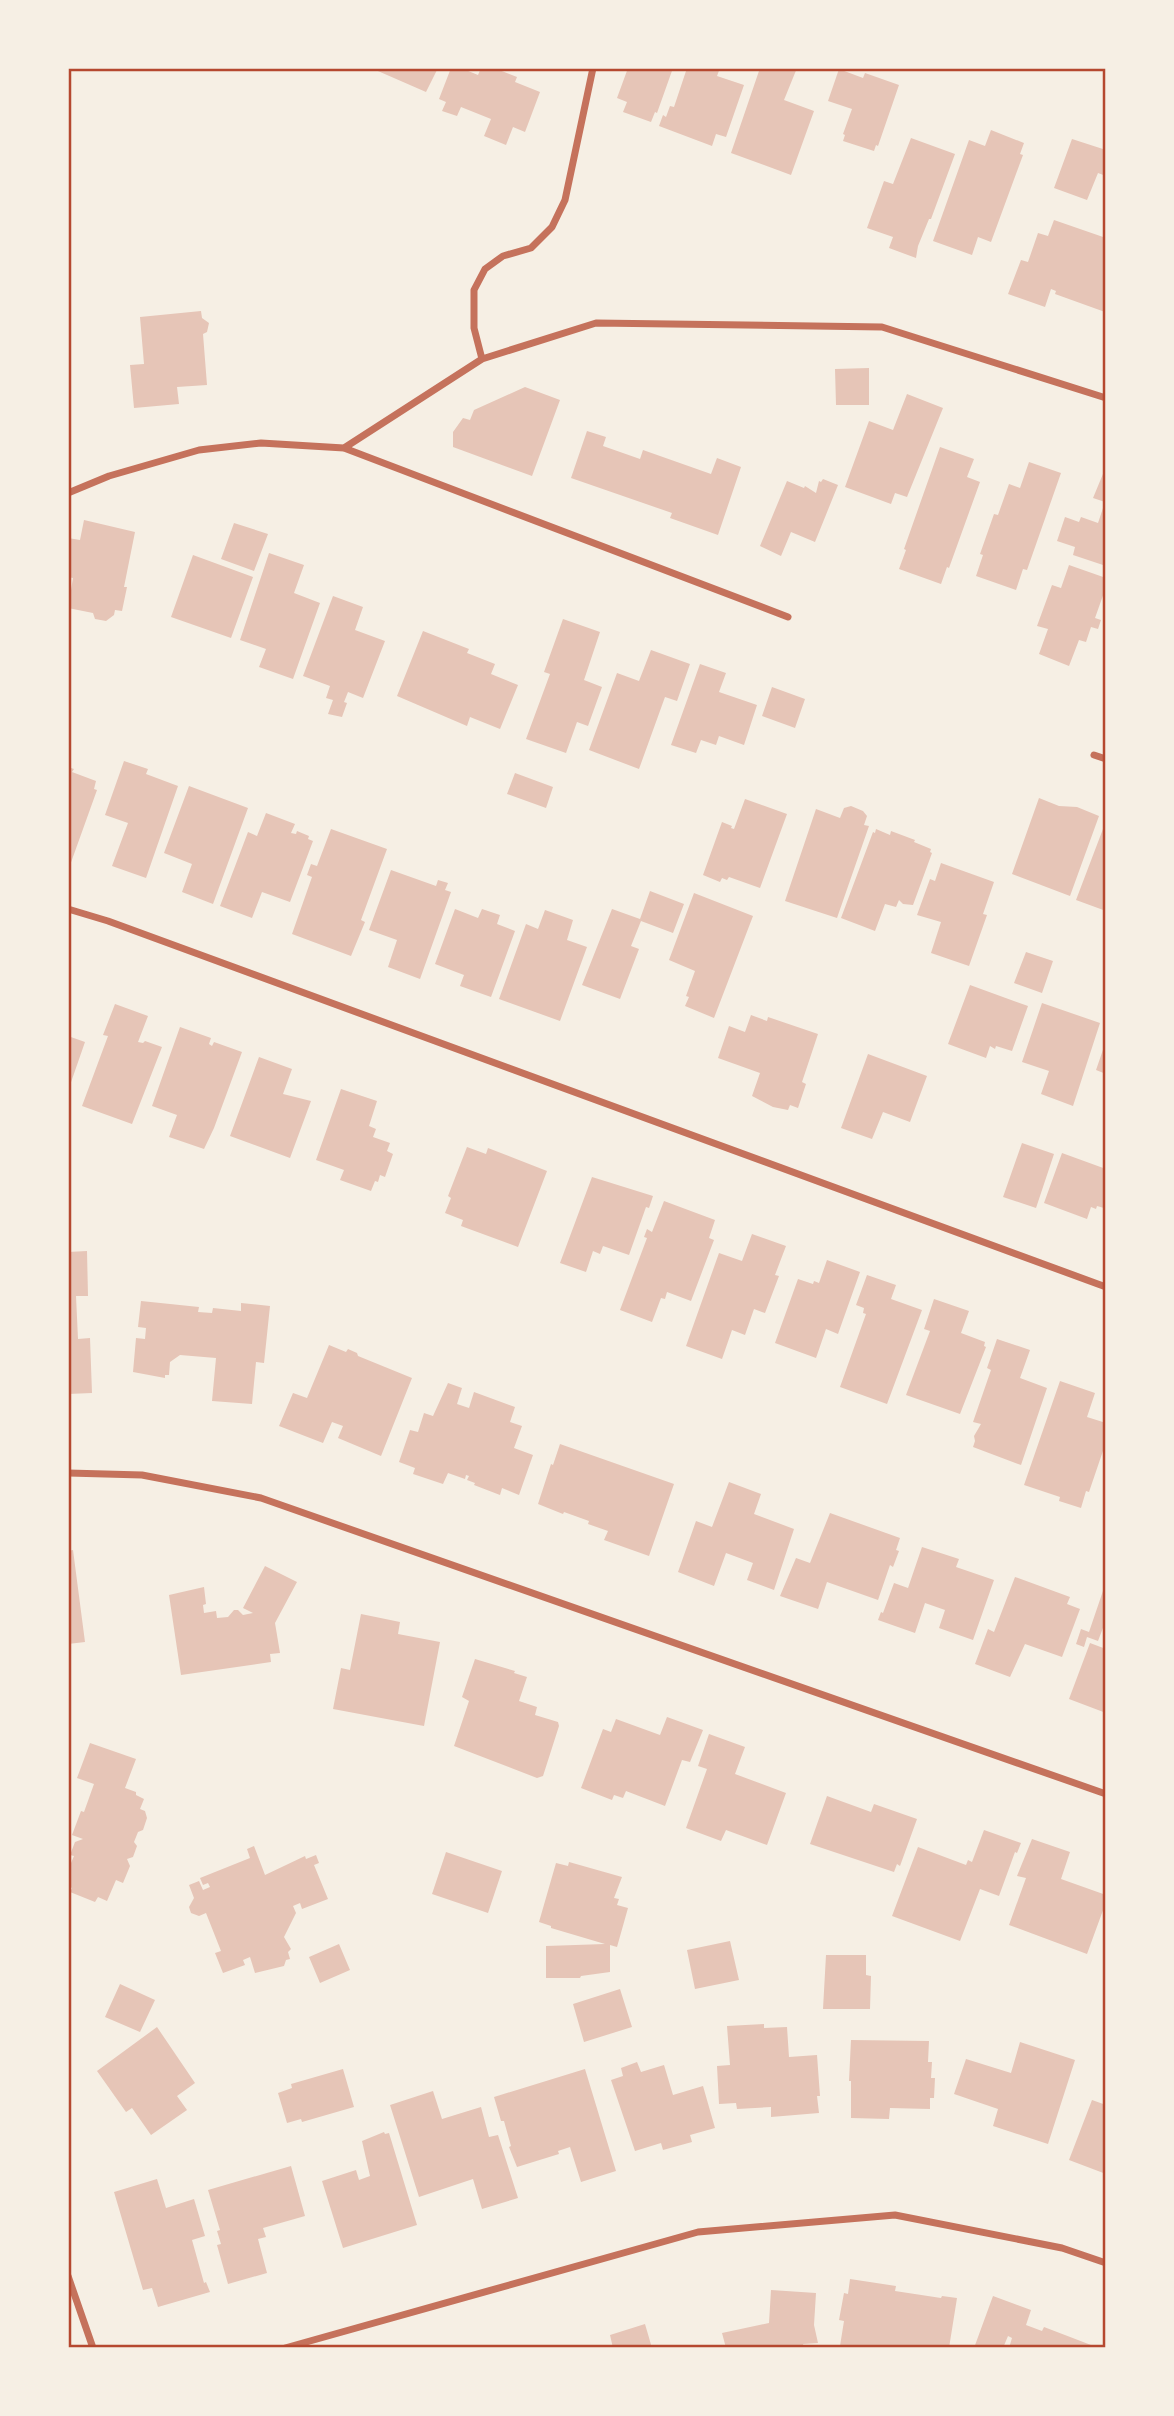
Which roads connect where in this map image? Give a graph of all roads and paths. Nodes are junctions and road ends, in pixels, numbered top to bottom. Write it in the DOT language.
graph roads {
  1 [pos="593,68"];
  2 [pos="482,359"];
  3 [pos="1106,398"];
  4 [pos="344,448"];
  5 [pos="68,493"];
  6 [pos="788,617"];
  7 [pos="1094,755"];
  8 [pos="1106,759"];
  9 [pos="68,909"];
  10 [pos="1106,1287"];
  11 [pos="68,1473"];
  12 [pos="1106,1794"];
  13 [pos="1106,2263"];
  14 [pos="68,2276"];
  15 [pos="93,2348"];
  16 [pos="285,2348"];
  1 -- 2 [label="street"];
  2 -- 3 [label="street"];
  2 -- 4 [label="street"];
  4 -- 5 [label="street"];
  4 -- 6 [label="street"];
  7 -- 8 [label="street"];
  9 -- 10 [label="street"];
  11 -- 12 [label="street"];
  13 -- 16 [label="street"];
  14 -- 15 [label="street"];
}
